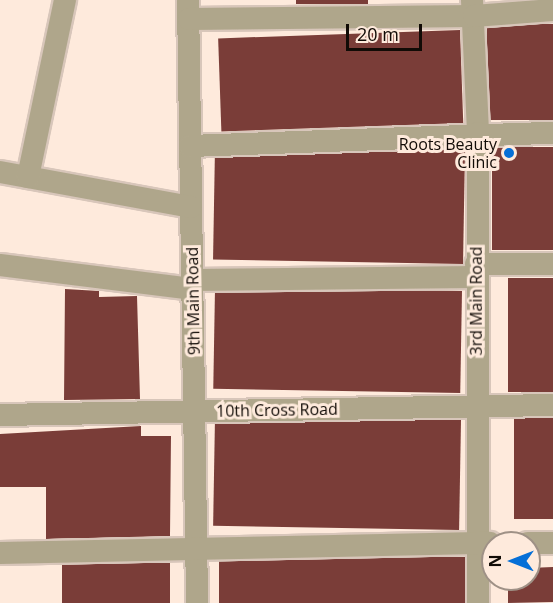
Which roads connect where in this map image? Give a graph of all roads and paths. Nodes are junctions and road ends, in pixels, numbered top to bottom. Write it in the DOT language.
graph roads {
  1 [pos="65,0"];
  2 [pos="382,8"];
  3 [pos="473,8"];
  4 [pos="189,10"];
  5 [pos="553,10"];
  6 [pos="478,133"];
  7 [pos="553,133"];
  8 [pos="190,146"];
  9 [pos="0,172"];
  10 [pos="28,177"];
  11 [pos="191,207"];
  12 [pos="553,264"];
  13 [pos="0,265"];
  14 [pos="476,270"];
  15 [pos="192,284"];
  16 [pos="553,405"];
  17 [pos="477,406"];
  18 [pos="194,412"];
  19 [pos="0,415"];
  20 [pos="484,531"];
  21 [pos="481,544"];
  22 [pos="196,549"];
  23 [pos="0,553"];
  24 [pos="481,578"];
  25 [pos="196,603"];
  26 [pos="478,603"];
  1 -- 10 [label="street"];
  2 -- 3 [label="street"];
  2 -- 4 [label="street"];
  3 -- 5 [label="street"];
  3 -- 6 [label="street, 3rd Main Road"];
  4 -- 8 [label="street, 9th Main Road"];
  6 -- 7 [label="street"];
  6 -- 8 [label="street"];
  6 -- 14 [label="street, 3rd Main Road"];
  8 -- 11 [label="street, 9th Main Road"];
  9 -- 10 [label="street"];
  10 -- 11 [label="street"];
  11 -- 15 [label="street, 9th Main Road"];
  12 -- 14 [label="street"];
  13 -- 15 [label="street"];
  14 -- 15 [label="street"];
  14 -- 17 [label="street, 3rd Main Road"];
  15 -- 18 [label="street, 9th Main Road"];
  16 -- 17 [label="street, 10th Cross Road"];
  17 -- 18 [label="street, 10th Cross Road"];
  17 -- 20 [label="street, 3rd Main Road"];
  18 -- 19 [label="street, 10th Cross Road"];
  18 -- 22 [label="street, 9th Main Road"];
  21 -- 22 [label="street"];
  22 -- 23 [label="street"];
  22 -- 25 [label="street, 9th Main Road"];
  24 -- 26 [label="street, 3rd Main Road"];
}
